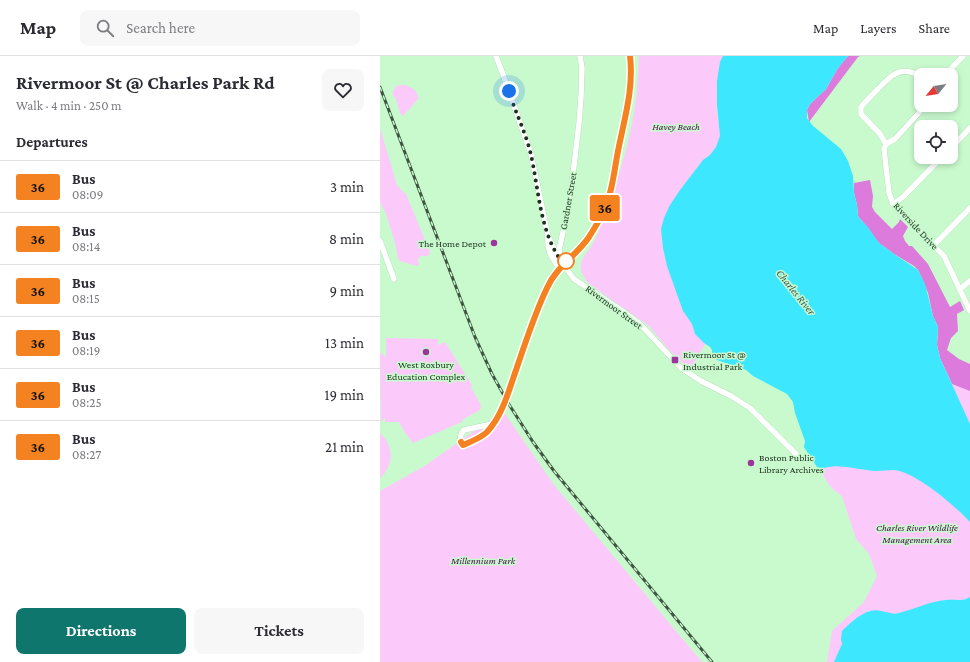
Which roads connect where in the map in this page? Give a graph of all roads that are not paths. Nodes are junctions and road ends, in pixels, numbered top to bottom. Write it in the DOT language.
graph roads {
  1 [pos="496,56"];
  2 [pos="580,56"];
  3 [pos="630,56"];
  4 [pos="963,56"];
  5 [pos="951,68"];
  6 [pos="914,73"];
  7 [pos="920,112"];
  8 [pos="970,128"];
  9 [pos="958,141"];
  10 [pos="886,144"];
  11 [pos="935,164"];
  12 [pos="893,204"];
  13 [pos="970,208"];
  14 [pos="380,241"];
  15 [pos="934,245"];
  16 [pos="561,266"];
  17 [pos="394,279"];
  18 [pos="970,281"];
  19 [pos="960,289"];
  20 [pos="970,311"];
  21 [pos="492,424"];
  22 [pos="801,459"];
  1 -- 16 [label="street, Rivermoor Street"];
  2 -- 16 [label="street, Gardner Street"];
  3 -- 16 [label="street"];
  4 -- 5 [label="street"];
  6 -- 10 [label="street"];
  7 -- 10 [label="street"];
  8 -- 9 [label="street"];
  10 -- 12 [label="street, Riverside Drive"];
  11 -- 12 [label="street"];
  12 -- 15 [label="street, Riverside Drive"];
  13 -- 15 [label="street"];
  14 -- 17 [label="street"];
  15 -- 19 [label="street, Riverside Drive"];
  16 -- 21 [label="street, bridge"];
  16 -- 22 [label="street, Rivermoor Street"];
  18 -- 19 [label="street"];
  19 -- 20 [label="street, Riverside Drive"];
  21 -- 21 [label="street"];
}
